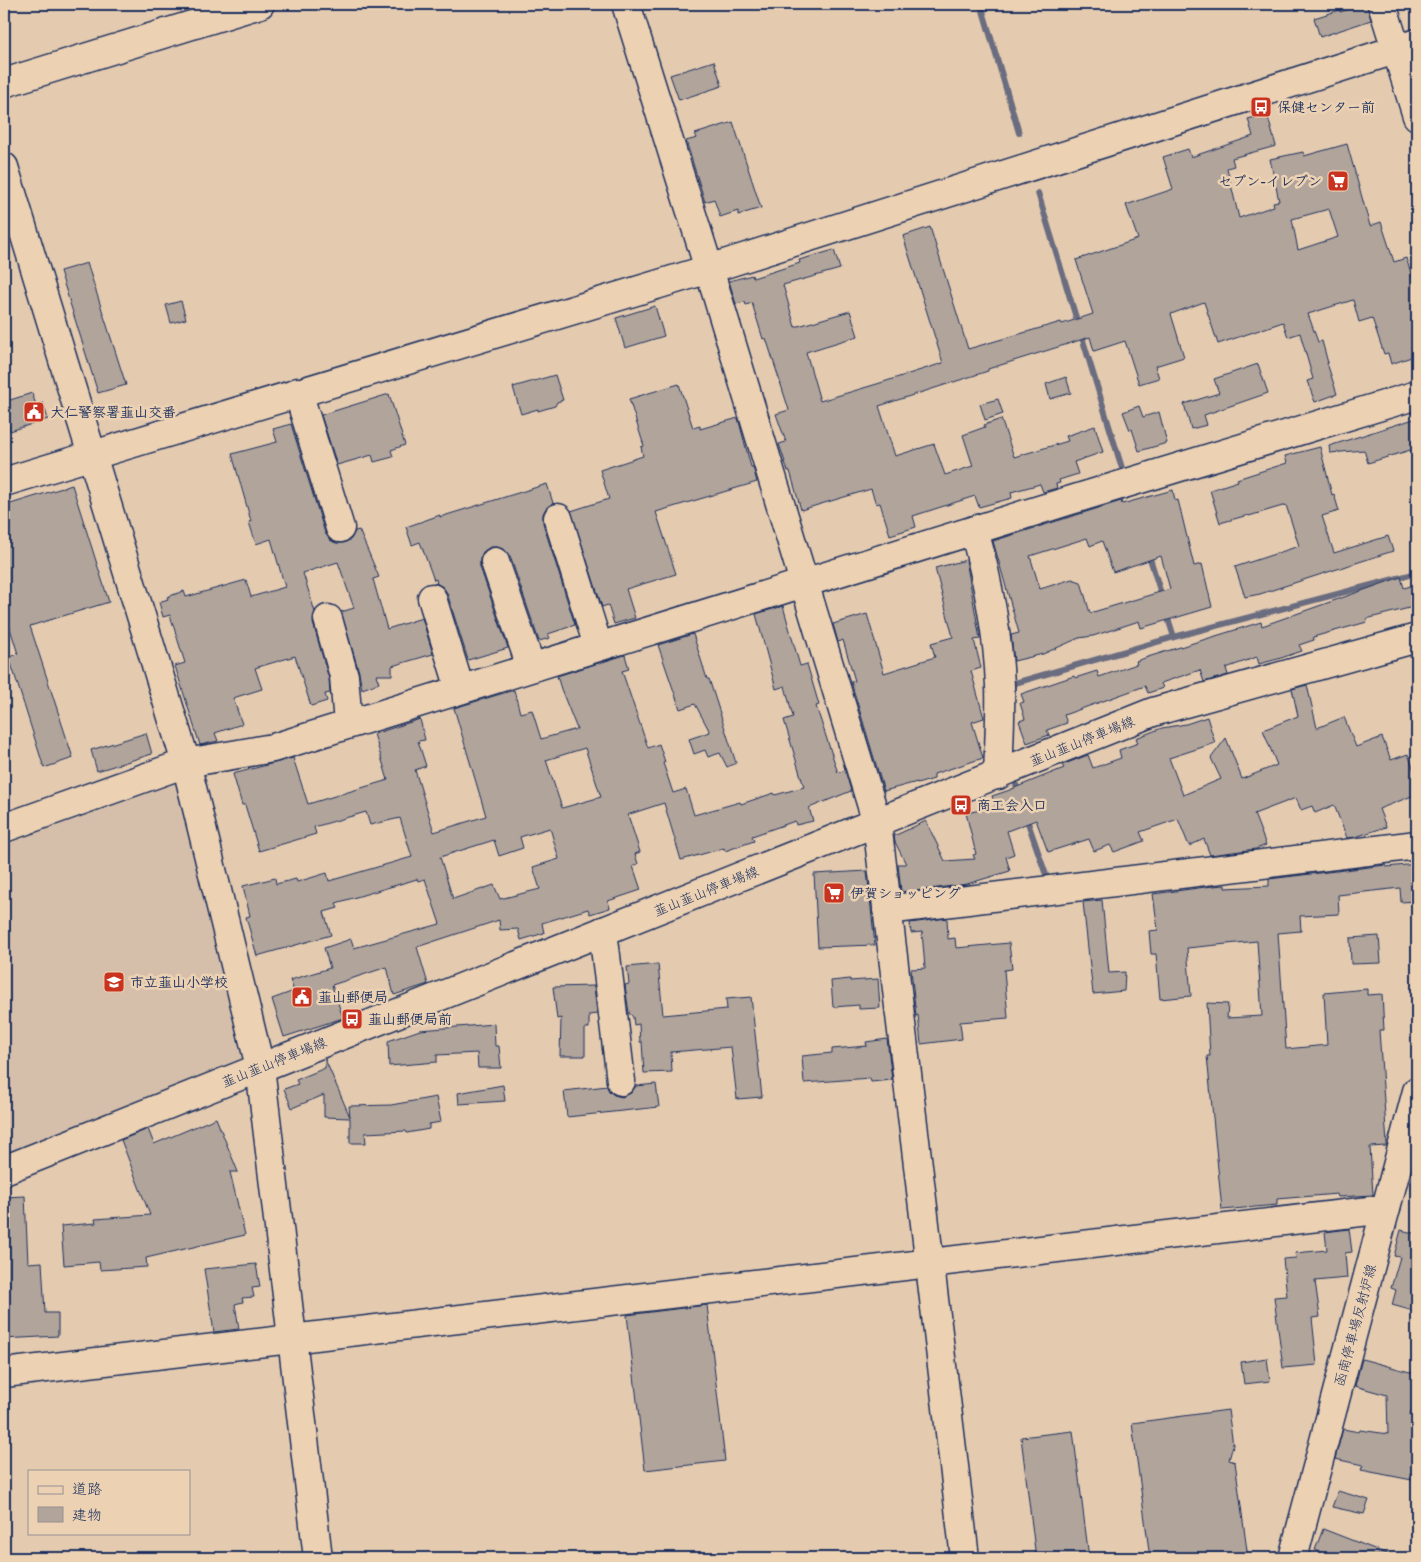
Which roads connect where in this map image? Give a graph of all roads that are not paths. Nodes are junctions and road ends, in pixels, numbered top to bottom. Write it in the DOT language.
graph roads {
  1 [pos="260,4"];
  2 [pos="626,4"];
  3 [pos="1382,4"];
  4 [pos="1406,46"];
  5 [pos="4,83"];
  6 [pos="1417,116"];
  7 [pos="4,167"];
  8 [pos="709,269"];
  9 [pos="298,392"];
  10 [pos="1417,395"];
  11 [pos="92,454"];
  12 [pos="4,482"];
  13 [pos="558,518"];
  14 [pos="340,528"];
  15 [pos="974,530"];
  16 [pos="495,562"];
  17 [pos="804,582"];
  18 [pos="432,598"];
  19 [pos="328,619"];
  20 [pos="1417,638"];
  21 [pos="598,646"];
  22 [pos="531,667"];
  23 [pos="460,690"];
  24 [pos="348,724"];
  25 [pos="186,763"];
  26 [pos="998,775"];
  27 [pos="877,823"];
  28 [pos="4,828"];
  29 [pos="1417,845"];
  30 [pos="887,910"];
  31 [pos="603,932"];
  32 [pos="260,1067"];
  33 [pos="621,1081"];
  34 [pos="1417,1091"];
  35 [pos="4,1170"];
  36 [pos="1386,1209"];
  37 [pos="931,1262"];
  38 [pos="292,1338"];
  39 [pos="4,1373"];
  40 [pos="318,1558"];
  41 [pos="965,1558"];
  42 [pos="1293,1558"];
  1 -- 5 [label="street"];
  2 -- 8 [label="street"];
  3 -- 4 [label="street"];
  4 -- 6 [label="street"];
  4 -- 8 [label="street"];
  7 -- 11 [label="street"];
  8 -- 9 [label="street"];
  8 -- 17 [label="street"];
  9 -- 11 [label="street"];
  9 -- 14 [label="street"];
  10 -- 15 [label="street"];
  11 -- 12 [label="street"];
  11 -- 25 [label="street"];
  13 -- 21 [label="street"];
  15 -- 17 [label="street"];
  15 -- 26 [label="street"];
  16 -- 22 [label="street"];
  17 -- 21 [label="street"];
  17 -- 27 [label="street"];
  18 -- 23 [label="street"];
  19 -- 24 [label="street"];
  20 -- 26 [label="street, 韮山韮山停車場線"];
  21 -- 22 [label="street"];
  22 -- 23 [label="street"];
  23 -- 24 [label="street"];
  24 -- 25 [label="street"];
  25 -- 28 [label="street"];
  25 -- 32 [label="street"];
  26 -- 27 [label="street, 韮山韮山停車場線"];
  27 -- 30 [label="street"];
  27 -- 31 [label="street, 韮山韮山停車場線"];
  29 -- 30 [label="street"];
  30 -- 37 [label="street"];
  31 -- 32 [label="street, 韮山韮山停車場線"];
  31 -- 33 [label="street"];
  32 -- 35 [label="street, 韮山韮山停車場線"];
  32 -- 38 [label="street"];
  34 -- 36 [label="street, 函南停車場反射炉線"];
  36 -- 37 [label="street"];
  36 -- 42 [label="street, 函南停車場反射炉線"];
  37 -- 38 [label="street"];
  37 -- 41 [label="street"];
  38 -- 39 [label="street"];
  38 -- 40 [label="street"];
}
